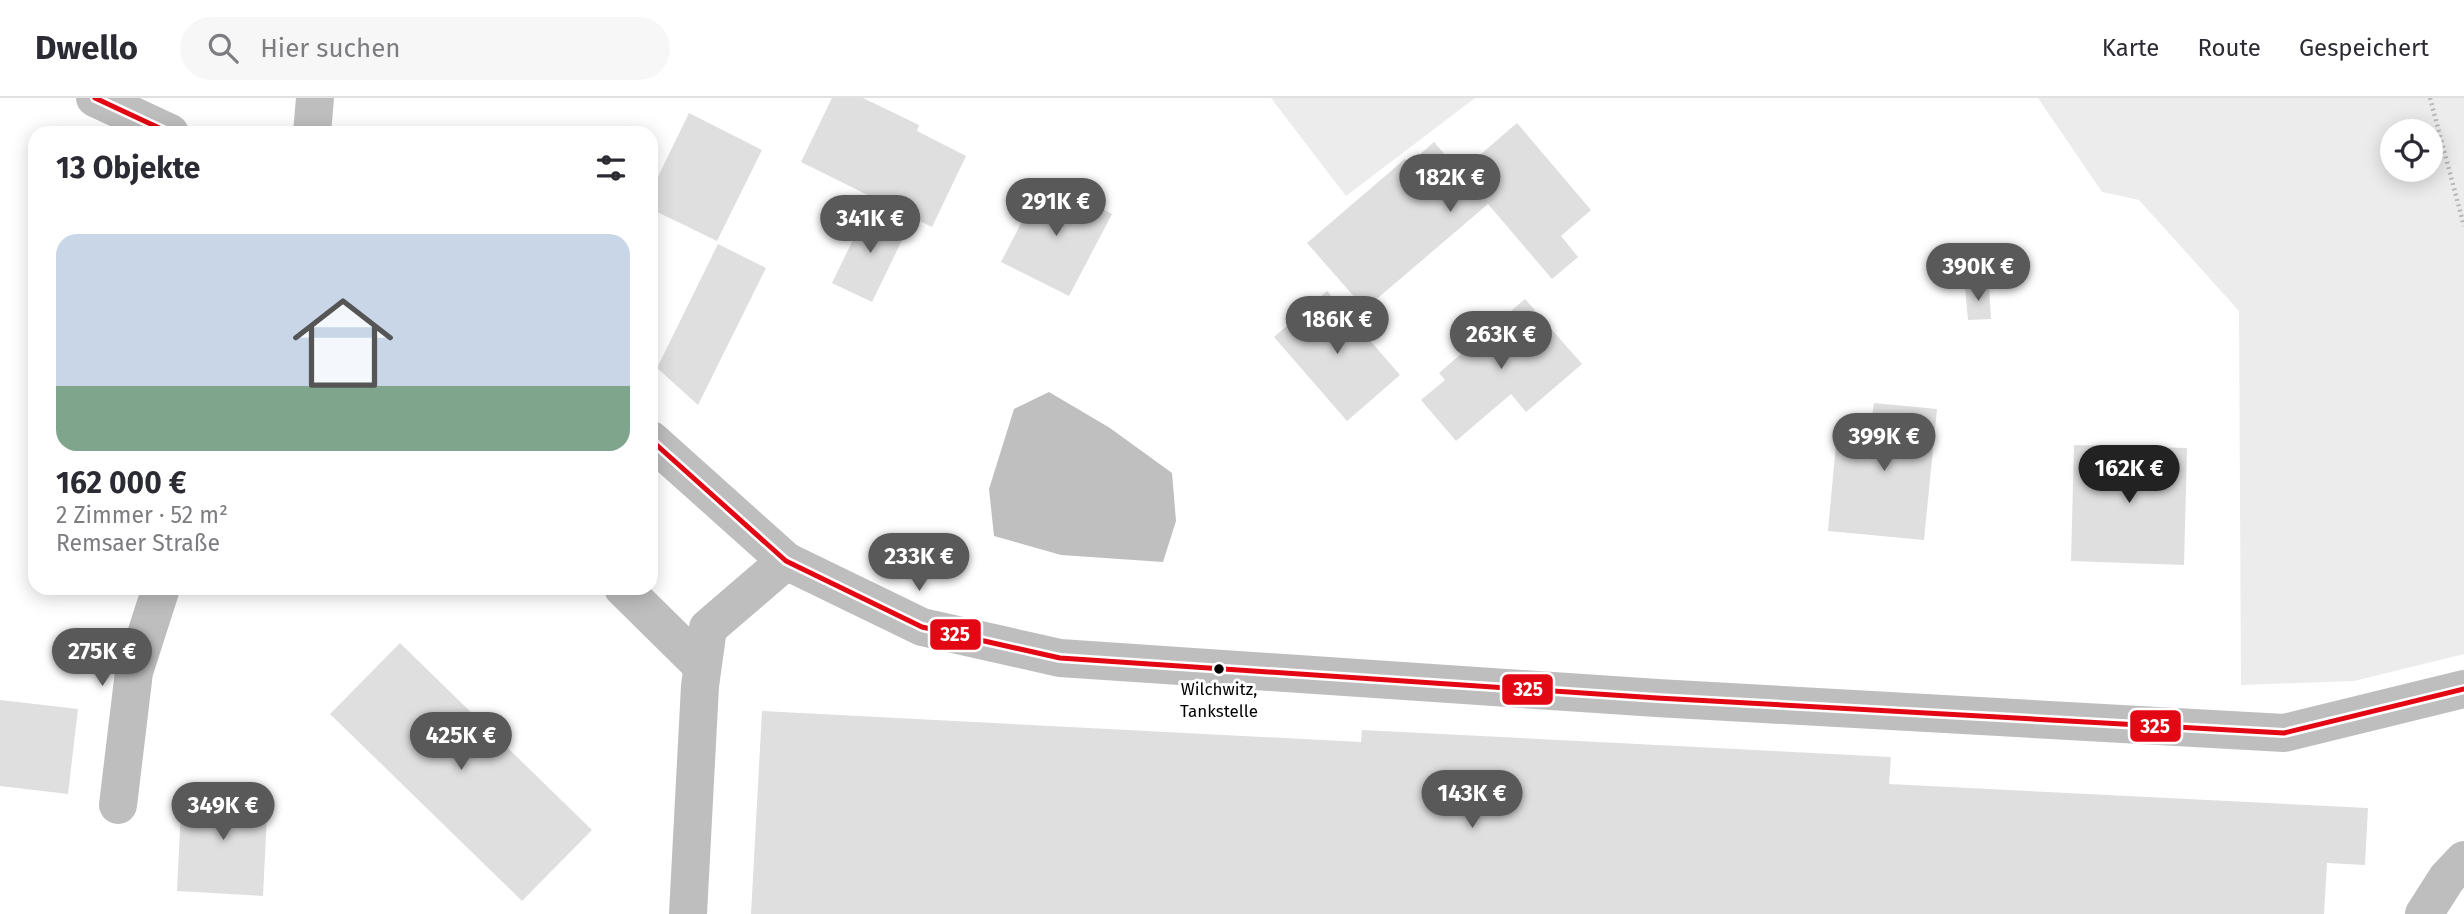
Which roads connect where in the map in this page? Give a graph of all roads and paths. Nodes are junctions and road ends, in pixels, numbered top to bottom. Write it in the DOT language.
graph roads {
  1 [pos="94,98"];
  2 [pos="315,98"];
  3 [pos="2430,98"];
  4 [pos="155,126"];
  5 [pos="313,126"];
  6 [pos="2464,226"];
  7 [pos="658,446"];
  8 [pos="786,561"];
  9 [pos="159,595"];
  10 [pos="630,595"];
  11 [pos="701,665"];
  12 [pos="2464,689"];
  13 [pos="118,805"];
  14 [pos="2464,860"];
  15 [pos="688,914"];
  16 [pos="2424,914"];
  1 -- 4 [label="street"];
  2 -- 5 [label="street"];
  3 -- 6 [label="path"];
  7 -- 8 [label="street"];
  8 -- 11 [label="street"];
  8 -- 12 [label="street"];
  9 -- 13 [label="street"];
  10 -- 11 [label="street"];
  11 -- 15 [label="street"];
  14 -- 16 [label="street"];
}
